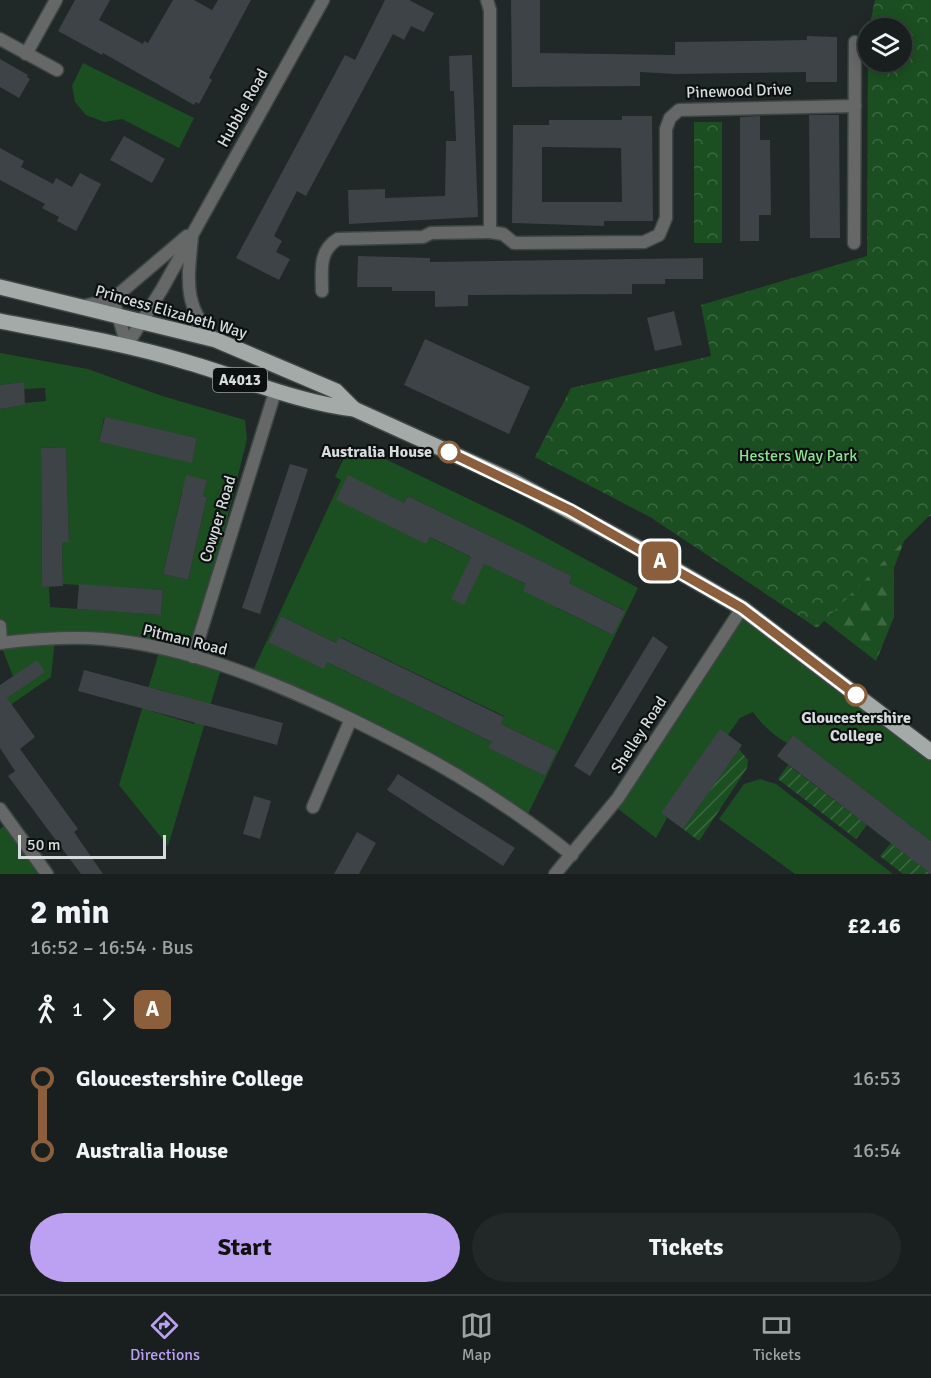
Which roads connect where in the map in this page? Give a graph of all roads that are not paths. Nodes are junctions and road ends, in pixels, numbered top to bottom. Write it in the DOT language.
graph roads {
  1 [pos="56,0"];
  2 [pos="322,0"];
  3 [pos="487,0"];
  4 [pos="0,39"];
  5 [pos="855,42"];
  6 [pos="26,54"];
  7 [pos="57,70"];
  8 [pos="855,106"];
  9 [pos="193,232"];
  10 [pos="490,232"];
  11 [pos="854,243"];
  12 [pos="0,287"];
  13 [pos="322,291"];
  14 [pos="114,299"];
  15 [pos="84,306"];
  16 [pos="118,314"];
  17 [pos="142,320"];
  18 [pos="0,321"];
  19 [pos="216,340"];
  20 [pos="127,345"];
  21 [pos="275,392"];
  22 [pos="354,409"];
  23 [pos="742,608"];
  24 [pos="0,626"];
  25 [pos="1,643"];
  26 [pos="193,657"];
  27 [pos="351,719"];
  28 [pos="931,752"];
  29 [pos="313,807"];
  30 [pos="0,809"];
  31 [pos="5,826"];
  32 [pos="572,855"];
  33 [pos="47,874"];
  34 [pos="555,874"];
  1 -- 6 [label="street"];
  2 -- 9 [label="street, Hubble Road"];
  3 -- 10 [label="street"];
  4 -- 6 [label="street"];
  5 -- 8 [label="street"];
  6 -- 7 [label="street"];
  8 -- 10 [label="street, Pinewood Drive"];
  8 -- 11 [label="street"];
  9 -- 14 [label="street, Hubble Road"];
  9 -- 17 [label="street, Hubble Road"];
  9 -- 19 [label="street, Hubble Road"];
  10 -- 13 [label="street, Pinewood Drive"];
  12 -- 15 [label="main road, Princess Elizabeth Way / A4013"];
  14 -- 15 [label="street, Hubble Road"];
  14 -- 16 [label="street"];
  15 -- 16 [label="main road, Princess Elizabeth Way / A4013"];
  16 -- 17 [label="main road, Princess Elizabeth Way / A4013"];
  16 -- 20 [label="street"];
  17 -- 19 [label="main road, Princess Elizabeth Way / A4013"];
  17 -- 20 [label="street, Hubble Road"];
  18 -- 20 [label="main road, Princess Elizabeth Way / A4013"];
  19 -- 22 [label="main road, Princess Elizabeth Way / A4013"];
  20 -- 21 [label="main road, Princess Elizabeth Way / A4013"];
  21 -- 22 [label="main road, Princess Elizabeth Way / A4013"];
  21 -- 26 [label="street, Cowper Road"];
  22 -- 23 [label="main road, Princess Elizabeth Way / A4013"];
  23 -- 28 [label="main road, Princess Elizabeth Way / A4013"];
  23 -- 32 [label="street, Shelley Road"];
  24 -- 25 [label="street"];
  25 -- 26 [label="street, Pitman Road"];
  26 -- 27 [label="street, Pitman Road"];
  27 -- 29 [label="street"];
  27 -- 32 [label="street, Pitman Road"];
  30 -- 31 [label="street"];
  31 -- 33 [label="street"];
  32 -- 34 [label="street, Shelley Road"];
}
